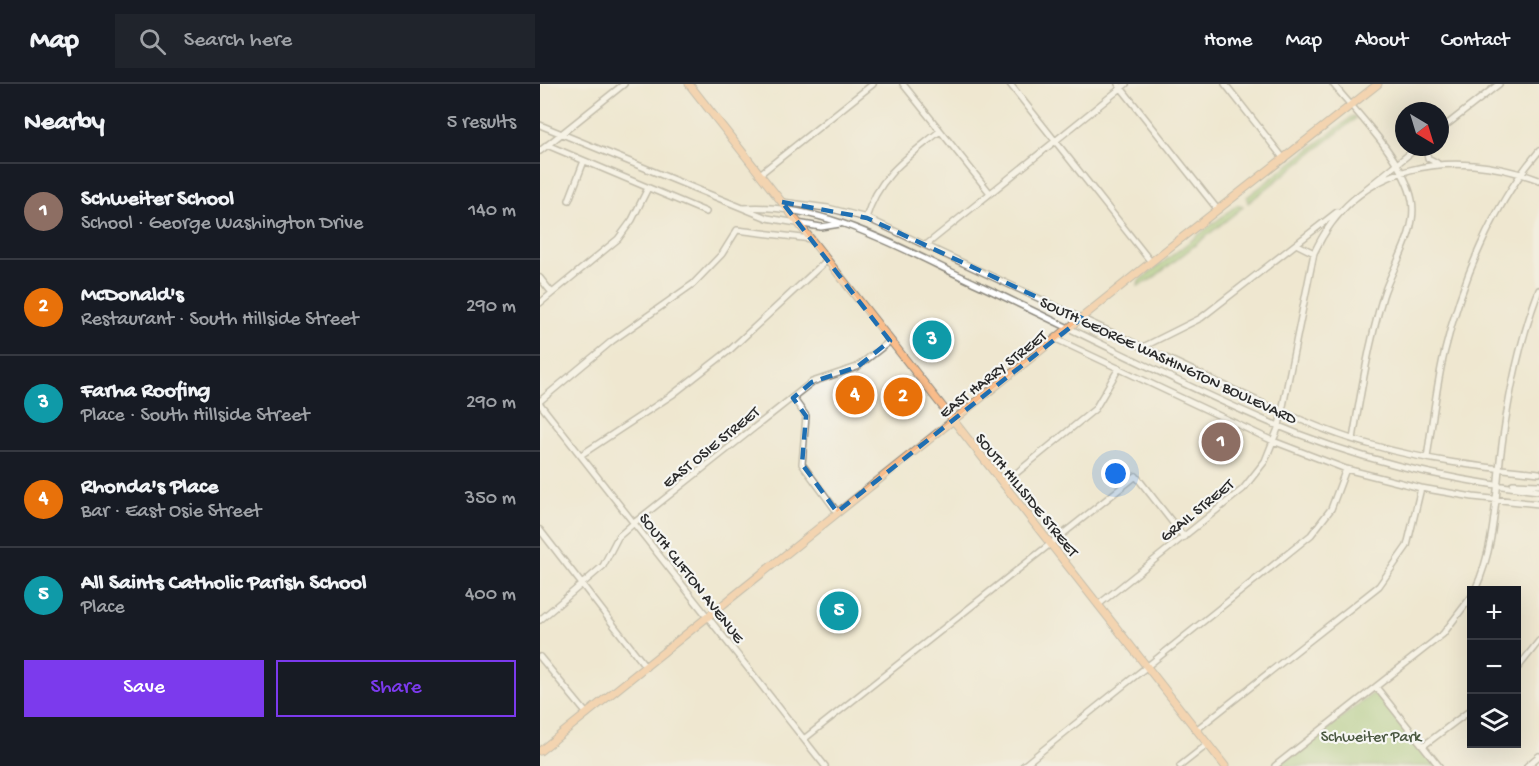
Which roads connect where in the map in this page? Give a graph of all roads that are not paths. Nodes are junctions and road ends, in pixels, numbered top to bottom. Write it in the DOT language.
graph roads {
  1 [pos="624,84"];
  2 [pos="689,84"];
  3 [pos="873,84"];
  4 [pos="903,84"];
  5 [pos="1010,84"];
  6 [pos="1225,84"];
  7 [pos="1333,84"];
  8 [pos="1378,84"];
  9 [pos="1499,84"];
  10 [pos="1122,85"];
  11 [pos="1350,106"];
  12 [pos="1449,123"];
  13 [pos="540,125"];
  14 [pos="940,131"];
  15 [pos="561,134"];
  16 [pos="1055,141"];
  17 [pos="547,146"];
  18 [pos="540,151"];
  19 [pos="1539,151"];
  20 [pos="1406,156"];
  21 [pos="1427,156"];
  22 [pos="1284,159"];
  23 [pos="584,161"];
  24 [pos="1439,163"];
  25 [pos="1396,164"];
  26 [pos="1402,172"];
  27 [pos="760,174"];
  28 [pos="1522,174"];
  29 [pos="1539,180"];
  30 [pos="648,188"];
  31 [pos="990,193"];
  32 [pos="1352,199"];
  33 [pos="569,200"];
  34 [pos="782,202"];
  35 [pos="743,208"];
  36 [pos="1218,210"];
  37 [pos="790,211"];
  38 [pos="706,212"];
  39 [pos="866,218"];
  40 [pos="799,224"];
  41 [pos="840,224"];
  42 [pos="811,239"];
  43 [pos="926,245"];
  44 [pos="1298,245"];
  45 [pos="1314,253"];
  46 [pos="826,260"];
  47 [pos="1151,262"];
  48 [pos="540,278"];
  49 [pos="1539,290"];
  50 [pos="552,293"];
  51 [pos="540,303"];
  52 [pos="1082,318"];
  53 [pos="1070,329"];
  54 [pos="1056,339"];
  55 [pos="890,341"];
  56 [pos="1145,346"];
  57 [pos="1119,368"];
  58 [pos="793,398"];
  59 [pos="540,402"];
  60 [pos="1282,412"];
  61 [pos="953,421"];
  62 [pos="1279,426"];
  63 [pos="1353,439"];
  64 [pos="1273,441"];
  65 [pos="581,455"];
  66 [pos="1426,458"];
  67 [pos="1346,469"];
  68 [pos="1501,469"];
  69 [pos="1539,473"];
  70 [pos="1003,484"];
  71 [pos="1499,484"];
  72 [pos="1539,484"];
  73 [pos="1421,488"];
  74 [pos="1539,491"];
  75 [pos="1497,500"];
  76 [pos="1539,504"];
  77 [pos="837,512"];
  78 [pos="634,523"];
  79 [pos="540,530"];
  80 [pos="1184,537"];
  81 [pos="1050,543"];
  82 [pos="584,585"];
  83 [pos="1477,586"];
  84 [pos="1467,603"];
  85 [pos="1098,605"];
  86 [pos="707,616"];
  87 [pos="540,620"];
  88 [pos="1539,641"];
  89 [pos="540,657"];
  90 [pos="1521,664"];
  91 [pos="646,667"];
  92 [pos="1148,668"];
  93 [pos="1376,687"];
  94 [pos="1467,713"];
  95 [pos="587,714"];
  96 [pos="1196,730"];
  97 [pos="804,739"];
  98 [pos="1208,744"];
  99 [pos="1424,746"];
  100 [pos="540,751"];
  101 [pos="1539,757"];
  102 [pos="825,766"];
  103 [pos="1023,766"];
  104 [pos="1180,766"];
  105 [pos="1225,766"];
  106 [pos="1275,766"];
  107 [pos="1439,766"];
  108 [pos="1527,766"];
  1 -- 15 [label="street"];
  2 -- 27 [label="main road"];
  3 -- 27 [label="street"];
  4 -- 14 [label="street"];
  5 -- 16 [label="street"];
  6 -- 22 [label="street"];
  7 -- 11 [label="street"];
  8 -- 11 [label="main road, EAST HARRY STREET"];
  9 -- 12 [label="street"];
  10 -- 16 [label="street"];
  10 -- 36 [label="street"];
  11 -- 22 [label="main road, EAST HARRY STREET"];
  11 -- 25 [label="street"];
  13 -- 15 [label="street, SOUTH GEORGE WASHINGTON BOULEVARD"];
  14 -- 31 [label="street"];
  14 -- 39 [label="street"];
  15 -- 17 [label="street"];
  15 -- 35 [label="street, SOUTH GEORGE WASHINGTON BOULEVARD"];
  16 -- 31 [label="street"];
  16 -- 47 [label="street"];
  17 -- 18 [label="street"];
  17 -- 23 [label="street"];
  19 -- 28 [label="street"];
  20 -- 25 [label="street"];
  21 -- 24 [label="street"];
  22 -- 36 [label="main road, EAST HARRY STREET"];
  23 -- 30 [label="street"];
  23 -- 33 [label="street"];
  24 -- 26 [label="street"];
  24 -- 28 [label="street"];
  25 -- 26 [label="street"];
  25 -- 32 [label="street"];
  26 -- 32 [label="street"];
  26 -- 63 [label="street"];
  27 -- 34 [label="main road, SOUTH HILLSIDE STREET"];
  28 -- 29 [label="street"];
  28 -- 66 [label="street"];
  30 -- 38 [label="street"];
  30 -- 50 [label="street"];
  31 -- 43 [label="street"];
  32 -- 44 [label="street"];
  32 -- 45 [label="street, GRAIL STREET"];
  34 -- 37 [label="main road, SOUTH HILLSIDE STREET"];
  34 -- 39 [label="street"];
  35 -- 37 [label="street, SOUTH GEORGE WASHINGTON BOULEVARD"];
  35 -- 40 [label="street, SOUTH GEORGE WASHINGTON BOULEVARD"];
  36 -- 47 [label="main road, EAST HARRY STREET"];
  37 -- 40 [label="main road, SOUTH HILLSIDE STREET"];
  37 -- 41 [label="street, SOUTH GEORGE WASHINGTON BOULEVARD"];
  39 -- 43 [label="street"];
  40 -- 41 [label="street, SOUTH GEORGE WASHINGTON BOULEVARD"];
  40 -- 42 [label="main road, SOUTH HILLSIDE STREET"];
  41 -- 53 [label="street, SOUTH GEORGE WASHINGTON BOULEVARD"];
  42 -- 46 [label="main road, SOUTH HILLSIDE STREET"];
  42 -- 59 [label="street"];
  43 -- 52 [label="street"];
  44 -- 45 [label="street"];
  44 -- 56 [label="street"];
  45 -- 60 [label="street, GRAIL STREET"];
  46 -- 55 [label="main road, SOUTH HILLSIDE STREET"];
  46 -- 65 [label="street"];
  47 -- 52 [label="main road, EAST HARRY STREET"];
  48 -- 50 [label="street"];
  49 -- 68 [label="street"];
  50 -- 51 [label="street"];
  52 -- 53 [label="main road, EAST HARRY STREET"];
  52 -- 56 [label="street"];
  53 -- 54 [label="main road, EAST HARRY STREET"];
  53 -- 62 [label="street, SOUTH GEORGE WASHINGTON BOULEVARD"];
  54 -- 57 [label="street"];
  54 -- 61 [label="main road, EAST HARRY STREET"];
  55 -- 58 [label="street, EAST OSIE STREET"];
  55 -- 61 [label="main road, SOUTH HILLSIDE STREET"];
  56 -- 60 [label="street"];
  57 -- 64 [label="street"];
  57 -- 70 [label="street"];
  58 -- 77 [label="street"];
  58 -- 78 [label="street, EAST OSIE STREET"];
  59 -- 65 [label="street, SOUTH CLIFTON AVENUE"];
  60 -- 62 [label="street, GRAIL STREET"];
  60 -- 63 [label="street"];
  61 -- 70 [label="main road, SOUTH HILLSIDE STREET"];
  61 -- 77 [label="main road, EAST HARRY STREET"];
  62 -- 64 [label="street, GRAIL STREET"];
  62 -- 71 [label="street, SOUTH GEORGE WASHINGTON BOULEVARD"];
  63 -- 66 [label="street"];
  64 -- 67 [label="street"];
  64 -- 80 [label="street, GRAIL STREET"];
  65 -- 78 [label="street, SOUTH CLIFTON AVENUE"];
  66 -- 68 [label="street"];
  67 -- 73 [label="street"];
  67 -- 92 [label="street"];
  68 -- 69 [label="street"];
  68 -- 71 [label="street"];
  70 -- 81 [label="main road, SOUTH HILLSIDE STREET"];
  71 -- 72 [label="street, SOUTH GEORGE WASHINGTON BOULEVARD"];
  71 -- 74 [label="street, SOUTH GEORGE WASHINGTON BOULEVARD"];
  71 -- 75 [label="street"];
  73 -- 75 [label="street"];
  73 -- 96 [label="street"];
  75 -- 76 [label="street"];
  75 -- 83 [label="street"];
  77 -- 86 [label="main road, EAST HARRY STREET"];
  78 -- 82 [label="street, EAST OSIE STREET"];
  78 -- 86 [label="street, SOUTH CLIFTON AVENUE"];
  79 -- 82 [label="street"];
  80 -- 81 [label="street"];
  80 -- 85 [label="street, GRAIL STREET"];
  81 -- 85 [label="main road, SOUTH HILLSIDE STREET"];
  81 -- 97 [label="street"];
  82 -- 87 [label="street, EAST OSIE STREET"];
  82 -- 91 [label="street"];
  84 -- 93 [label="street"];
  85 -- 92 [label="main road, SOUTH HILLSIDE STREET"];
  86 -- 91 [label="main road, EAST HARRY STREET"];
  86 -- 97 [label="street, SOUTH CLIFTON AVENUE"];
  88 -- 90 [label="street"];
  89 -- 95 [label="street"];
  91 -- 95 [label="main road, EAST HARRY STREET"];
  92 -- 96 [label="main road, SOUTH HILLSIDE STREET"];
  92 -- 103 [label="street"];
  93 -- 99 [label="street"];
  93 -- 106 [label="street"];
  94 -- 99 [label="street"];
  95 -- 100 [label="main road, EAST HARRY STREET"];
  96 -- 98 [label="main road, SOUTH HILLSIDE STREET"];
  97 -- 102 [label="street, SOUTH CLIFTON AVENUE"];
  98 -- 104 [label="street"];
  98 -- 105 [label="main road, SOUTH HILLSIDE STREET"];
  99 -- 107 [label="street"];
  101 -- 108 [label="street"];
}
